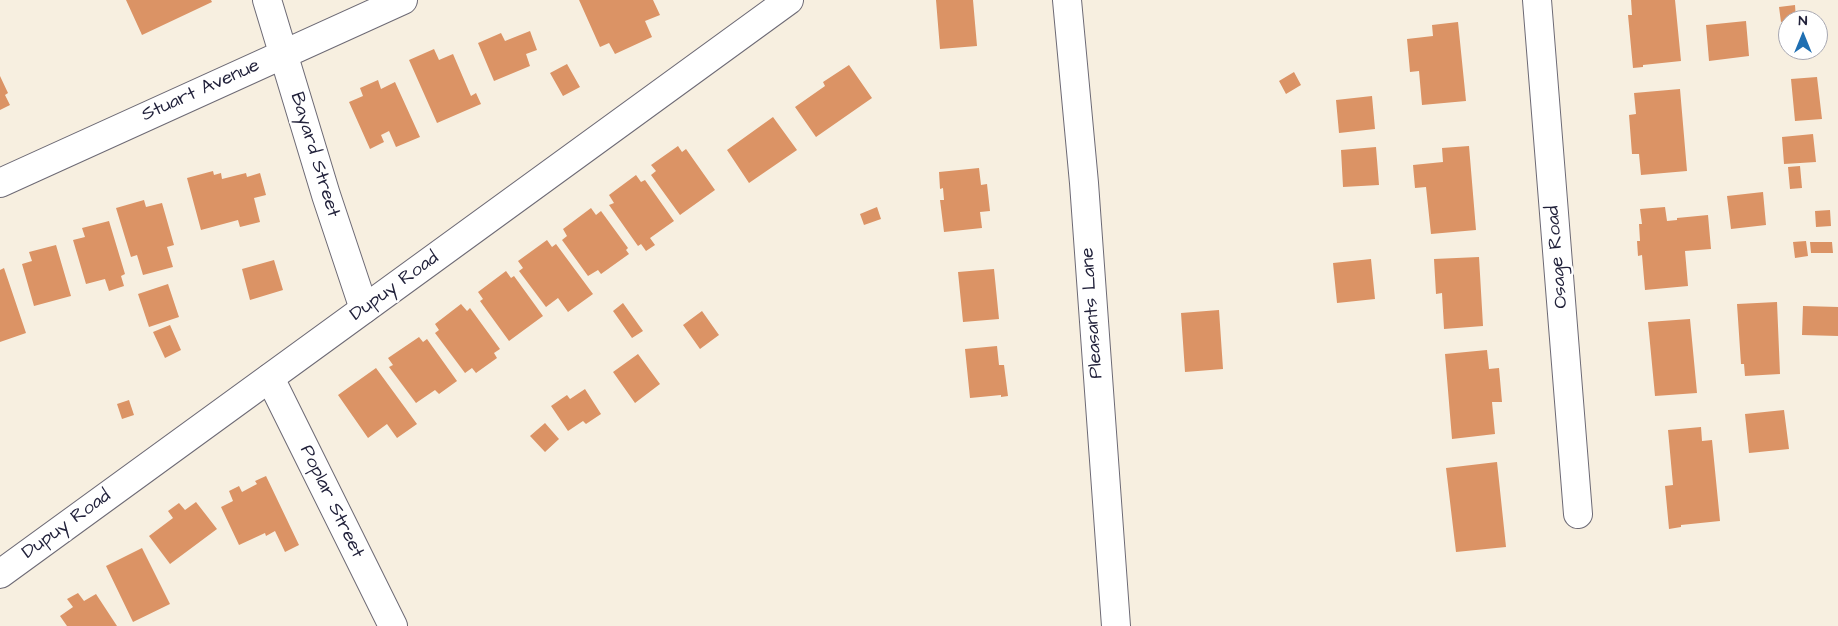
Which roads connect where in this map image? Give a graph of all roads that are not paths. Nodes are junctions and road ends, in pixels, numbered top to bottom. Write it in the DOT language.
graph roads {
  1 [pos="267,0"];
  2 [pos="403,0"];
  3 [pos="790,0"];
  4 [pos="1067,0"];
  5 [pos="1537,0"];
  6 [pos="283,54"];
  7 [pos="0,183"];
  8 [pos="364,310"];
  9 [pos="270,378"];
  10 [pos="1578,514"];
  11 [pos="0,574"];
  12 [pos="393,626"];
  13 [pos="1116,626"];
  1 -- 6 [label="street, Bayard Street"];
  2 -- 6 [label="street, Stuart Avenue"];
  3 -- 8 [label="street, Dupuy Road"];
  4 -- 13 [label="street, Pleasants Lane"];
  5 -- 10 [label="street, Osage Road"];
  6 -- 7 [label="street, Stuart Avenue"];
  6 -- 8 [label="street, Bayard Street"];
  8 -- 9 [label="street, Dupuy Road"];
  9 -- 11 [label="street, Dupuy Road"];
  9 -- 12 [label="street, Poplar Street"];
}
